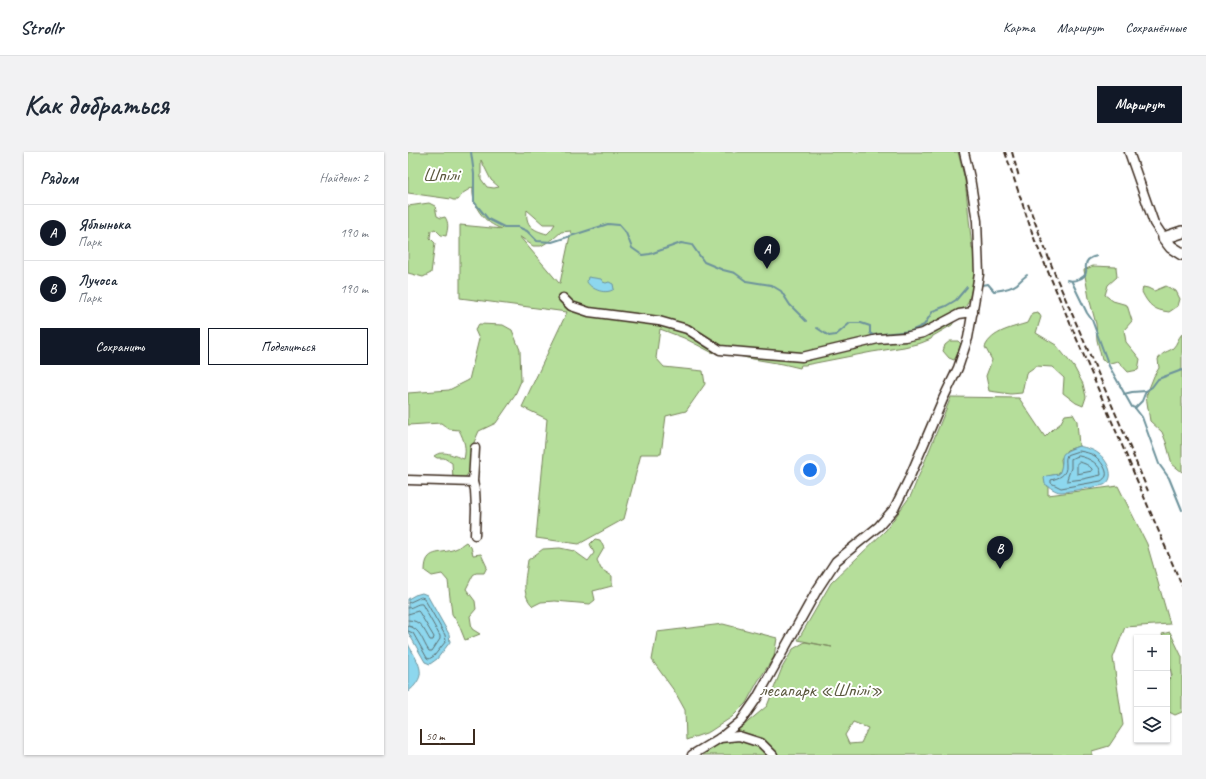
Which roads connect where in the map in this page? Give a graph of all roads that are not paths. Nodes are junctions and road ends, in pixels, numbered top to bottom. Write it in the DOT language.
graph roads {
  1 [pos="964,152"];
  2 [pos="1129,152"];
  3 [pos="1182,232"];
  4 [pos="1164,238"];
  5 [pos="1182,254"];
  6 [pos="563,298"];
  7 [pos="973,312"];
  8 [pos="475,448"];
  9 [pos="408,480"];
  10 [pos="473,482"];
  11 [pos="475,535"];
  12 [pos="720,738"];
  13 [pos="692,755"];
  14 [pos="772,755"];
  1 -- 7 [label="street"];
  2 -- 4 [label="street"];
  3 -- 4 [label="street"];
  4 -- 5 [label="street"];
  6 -- 7 [label="street"];
  7 -- 12 [label="street"];
  8 -- 10 [label="street"];
  9 -- 10 [label="street"];
  10 -- 11 [label="street"];
  12 -- 13 [label="street"];
  12 -- 14 [label="street"];
}
